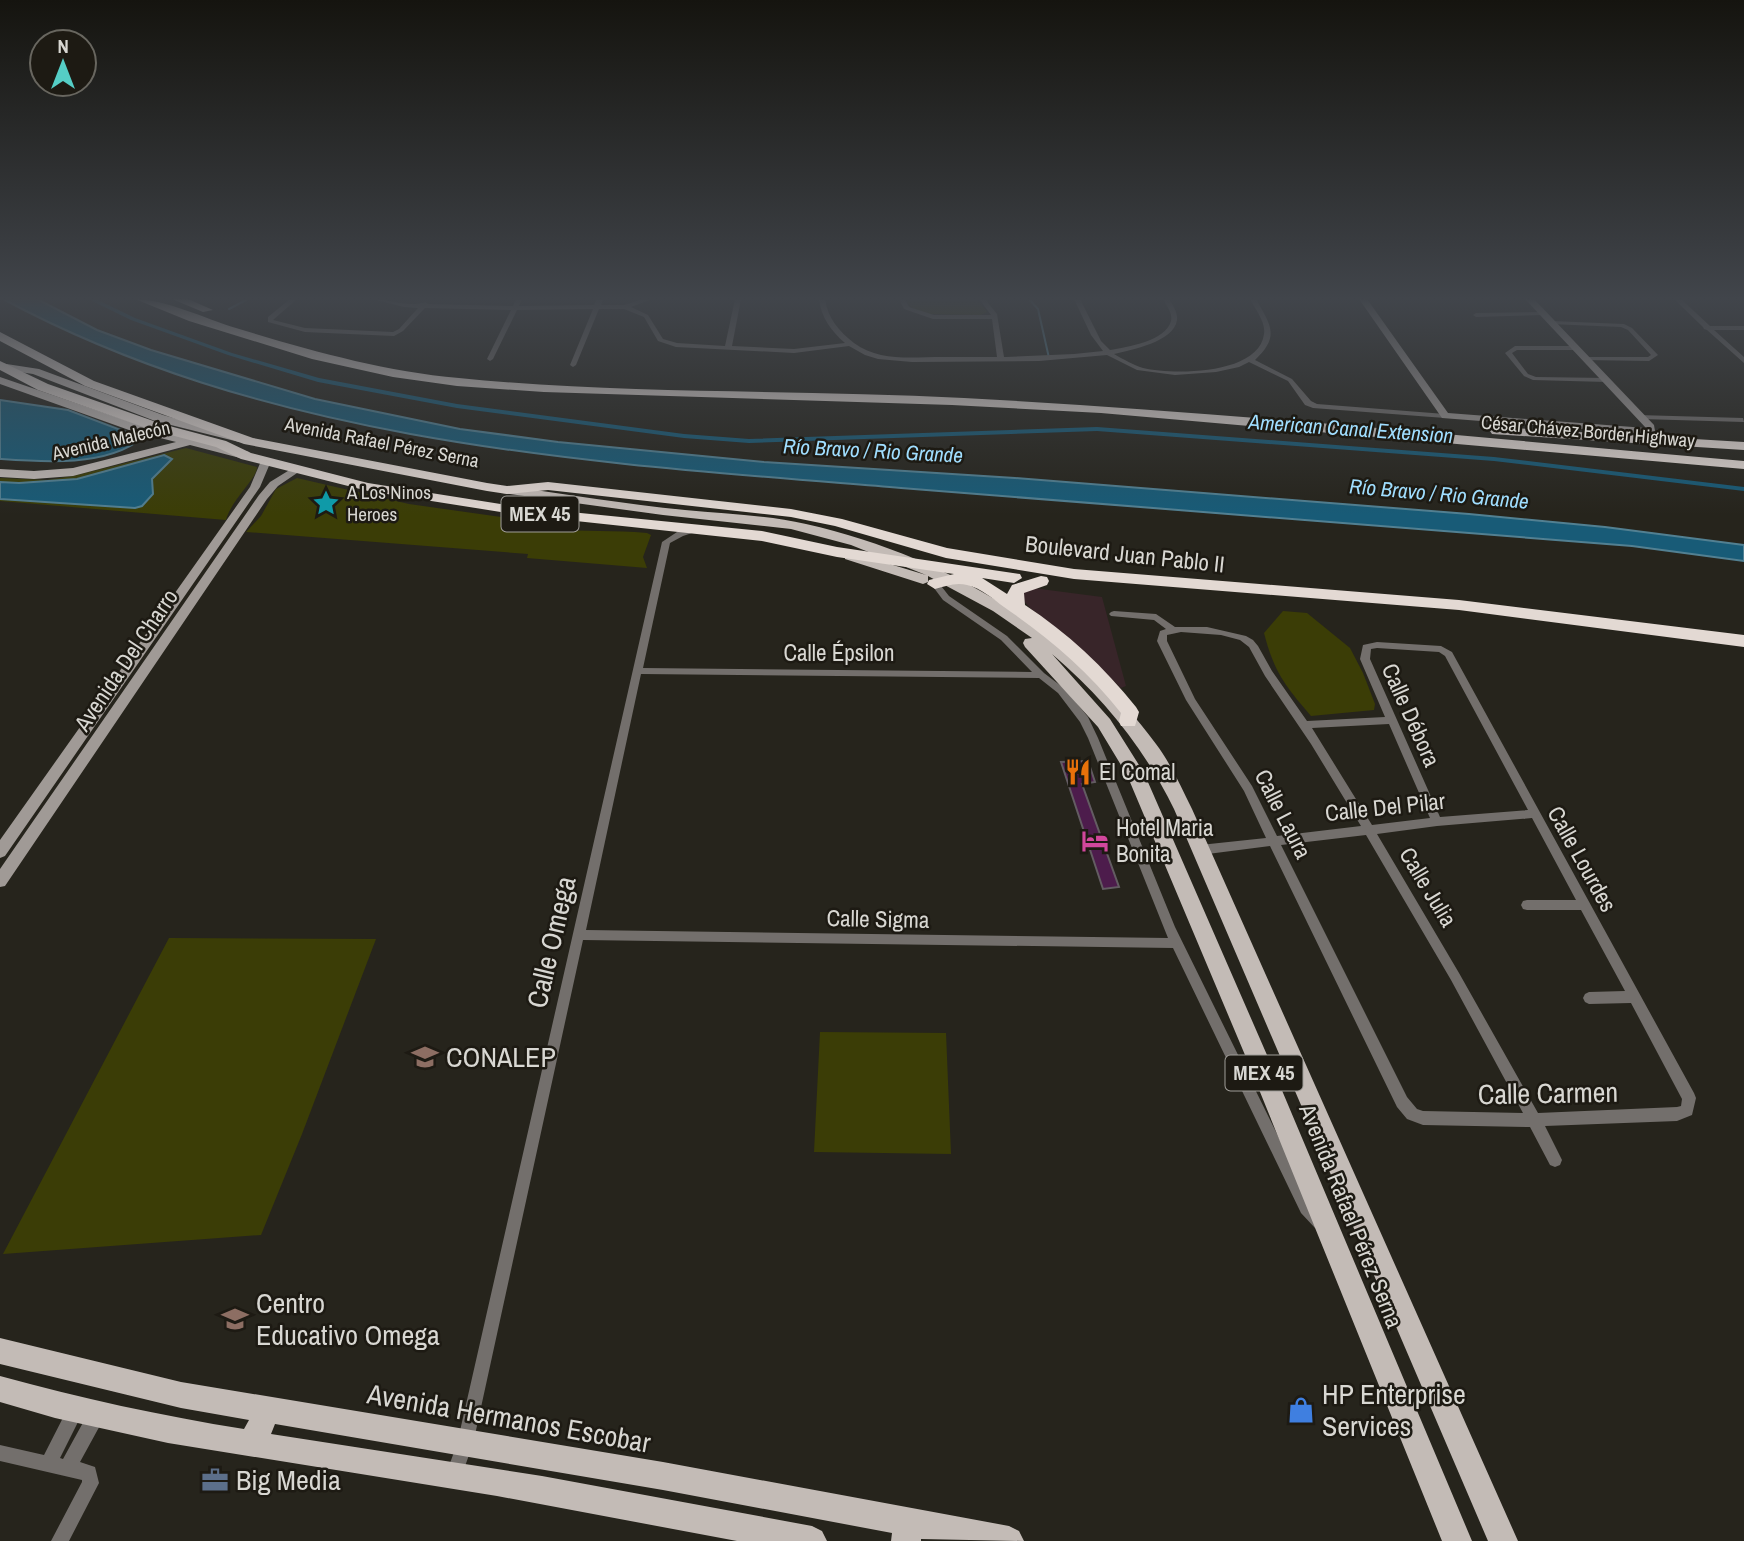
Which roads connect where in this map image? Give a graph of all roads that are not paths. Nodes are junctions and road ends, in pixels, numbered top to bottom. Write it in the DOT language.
graph roads {
  1 [pos="13,371"];
  2 [pos="35,371"];
  3 [pos="60,371"];
  4 [pos="87,371"];
  5 [pos="384,371"];
  6 [pos="484,371"];
  7 [pos="1155,371"];
  8 [pos="1211,371"];
  9 [pos="1272,371"];
  10 [pos="1413,371"];
  11 [pos="1523,371"];
  12 [pos="1598,371"];
  13 [pos="0,380"];
  14 [pos="1607,380"];
  15 [pos="1445,416"];
  16 [pos="1642,417"];
  17 [pos="1743,420"];
  18 [pos="1482,430"];
  19 [pos="158,431"];
  20 [pos="1469,440"];
  21 [pos="189,443"];
  22 [pos="1744,446"];
  23 [pos="248,448"];
  24 [pos="1744,454"];
  25 [pos="329,457"];
  26 [pos="266,461"];
  27 [pos="1744,465"];
  28 [pos="0,466"];
  29 [pos="296,469"];
  30 [pos="0,473"];
  31 [pos="1744,476"];
  32 [pos="507,490"];
  33 [pos="654,525"];
  34 [pos="699,529"];
  35 [pos="666,542"];
  36 [pos="836,552"];
  37 [pos="1041,582"];
  38 [pos="935,584"];
  39 [pos="1017,608"];
  40 [pos="1114,614"];
  41 [pos="1171,628"];
  42 [pos="1744,641"];
  43 [pos="1433,649"];
  44 [pos="1744,650"];
  45 [pos="638,671"];
  46 [pos="1041,675"];
  47 [pos="1063,692"];
  48 [pos="1091,708"];
  49 [pos="1391,720"];
  50 [pos="1128,721"];
  51 [pos="1305,725"];
  52 [pos="1534,814"];
  53 [pos="1437,822"];
  54 [pos="1369,830"];
  55 [pos="1273,841"];
  56 [pos="1200,850"];
  57 [pos="0,852"];
  58 [pos="0,881"];
  59 [pos="1527,905"];
  60 [pos="1583,905"];
  61 [pos="579,935"];
  62 [pos="1176,943"];
  63 [pos="1634,997"];
  64 [pos="1589,998"];
  65 [pos="1689,1098"];
  66 [pos="1402,1102"];
  67 [pos="1534,1120"];
  68 [pos="1555,1160"];
  69 [pos="1327,1227"];
  70 [pos="0,1352"];
  71 [pos="0,1389"];
  72 [pos="268,1409"];
  73 [pos="86,1412"];
  74 [pos="465,1444"];
  75 [pos="251,1445"];
  76 [pos="0,1452"];
  77 [pos="49,1463"];
  78 [pos="68,1467"];
  79 [pos="453,1475"];
  80 [pos="907,1532"];
  81 [pos="60,1541"];
  82 [pos="812,1541"];
  83 [pos="1009,1541"];
  84 [pos="1457,1541"];
  85 [pos="1503,1541"];
  1 -- 19 [label="highway"];
  2 -- 23 [label="main road, MEX 45"];
  3 -- 23 [label="highway"];
  4 -- 25 [label="highway"];
  5 -- 20 [label="highway, César Chávez Border Highway"];
  6 -- 18 [label="highway, César Chávez Border Highway"];
  7 -- 8 [label="street"];
  9 -- 15 [label="street"];
  10 -- 15 [label="street"];
  11 -- 14 [label="street"];
  12 -- 14 [label="street"];
  13 -- 19 [label="main road, MEX 45"];
  14 -- 16 [label="street"];
  15 -- 16 [label="street"];
  16 -- 17 [label="street"];
  18 -- 22 [label="highway"];
  18 -- 24 [label="highway, César Chávez Border Highway"];
  19 -- 21 [label="main road, MEX 45"];
  19 -- 23 [label="highway"];
  19 -- 28 [label="main road, Avenida Malecón"];
  20 -- 27 [label="highway, César Chávez Border Highway"];
  20 -- 31 [label="highway"];
  21 -- 23 [label="main road, MEX 45"];
  21 -- 30 [label="main road, Avenida Malecón"];
  23 -- 25 [label="highway, Avenida Rafael Pérez Serna / MEX 45"];
  23 -- 26 [label="highway, Avenida Rafael Pérez Serna / MEX 45"];
  25 -- 32 [label="highway, Avenida Rafael Pérez Serna / MEX 45"];
  26 -- 29 [label="highway, Avenida Rafael Pérez Serna / MEX 45"];
  26 -- 57 [label="street, Avenida Del Charro"];
  29 -- 33 [label="highway, Avenida Rafael Pérez Serna / MEX 45"];
  29 -- 58 [label="street, Avenida Del Charro"];
  32 -- 42 [label="highway, Boulevard Juan Pablo II"];
  32 -- 50 [label="main road, Avenida Rafael Pérez Serna / MEX 45"];
  33 -- 34 [label="highway, Avenida Rafael Pérez Serna / MEX 45"];
  33 -- 35 [label="street"];
  34 -- 35 [label="street"];
  34 -- 36 [label="highway, Avenida Rafael Pérez Serna / MEX 45"];
  35 -- 45 [label="street, Calle Omega"];
  36 -- 37 [label="highway, Boulevard Juan Pablo II"];
  36 -- 38 [label="main road, Avenida Rafael Pérez Serna / MEX 45"];
  37 -- 39 [label="highway"];
  37 -- 44 [label="highway, Boulevard Juan Pablo II"];
  38 -- 39 [label="highway"];
  38 -- 46 [label="street"];
  38 -- 48 [label="main road, Avenida Rafael Pérez Serna / MEX 45"];
  39 -- 50 [label="highway"];
  40 -- 41 [label="street"];
  41 -- 51 [label="street, Calle Julia"];
  41 -- 55 [label="street, Calle Laura"];
  43 -- 49 [label="street, Calle Débora"];
  43 -- 52 [label="street, Calle Lourdes"];
  45 -- 46 [label="street, Calle Épsilon"];
  45 -- 61 [label="street, Calle Omega"];
  46 -- 47 [label="street"];
  47 -- 48 [label="street"];
  47 -- 62 [label="street"];
  48 -- 69 [label="main road, Avenida Rafael Pérez Serna / MEX 45"];
  49 -- 51 [label="street"];
  49 -- 53 [label="street, Calle Débora"];
  50 -- 56 [label="main road, Avenida Rafael Pérez Serna / MEX 45"];
  51 -- 54 [label="street, Calle Julia"];
  52 -- 53 [label="street, Calle Del Pilar"];
  52 -- 60 [label="street, Calle Lourdes"];
  53 -- 54 [label="street, Calle Del Pilar"];
  54 -- 55 [label="street, Calle Del Pilar"];
  54 -- 67 [label="street, Calle Julia"];
  55 -- 56 [label="street, Calle Del Pilar"];
  55 -- 66 [label="street, Calle Laura"];
  56 -- 85 [label="main road, Avenida Rafael Pérez Serna / MEX 45"];
  59 -- 60 [label="street"];
  60 -- 63 [label="street, Calle Lourdes"];
  61 -- 62 [label="street, Calle Sigma"];
  61 -- 74 [label="street, Calle Omega"];
  62 -- 69 [label="street"];
  63 -- 64 [label="street"];
  63 -- 65 [label="street, Calle Lourdes"];
  65 -- 67 [label="street, Calle Carmen"];
  66 -- 67 [label="street, Calle Carmen"];
  67 -- 68 [label="street, Calle Julia"];
  69 -- 84 [label="main road, Avenida Rafael Pérez Serna / MEX 45"];
  70 -- 72 [label="main road, Avenida Hermanos Escobar"];
  71 -- 73 [label="main road"];
  72 -- 74 [label="main road, Avenida Hermanos Escobar"];
  72 -- 75 [label="main road"];
  73 -- 75 [label="main road"];
  73 -- 77 [label="street"];
  73 -- 78 [label="street"];
  74 -- 79 [label="street, Calle Omega"];
  74 -- 80 [label="main road, Avenida Hermanos Escobar"];
  75 -- 79 [label="main road"];
  76 -- 77 [label="street"];
  77 -- 78 [label="street"];
  78 -- 81 [label="street"];
  79 -- 82 [label="main road"];
  80 -- 83 [label="main road, Avenida Hermanos Escobar"];
}
